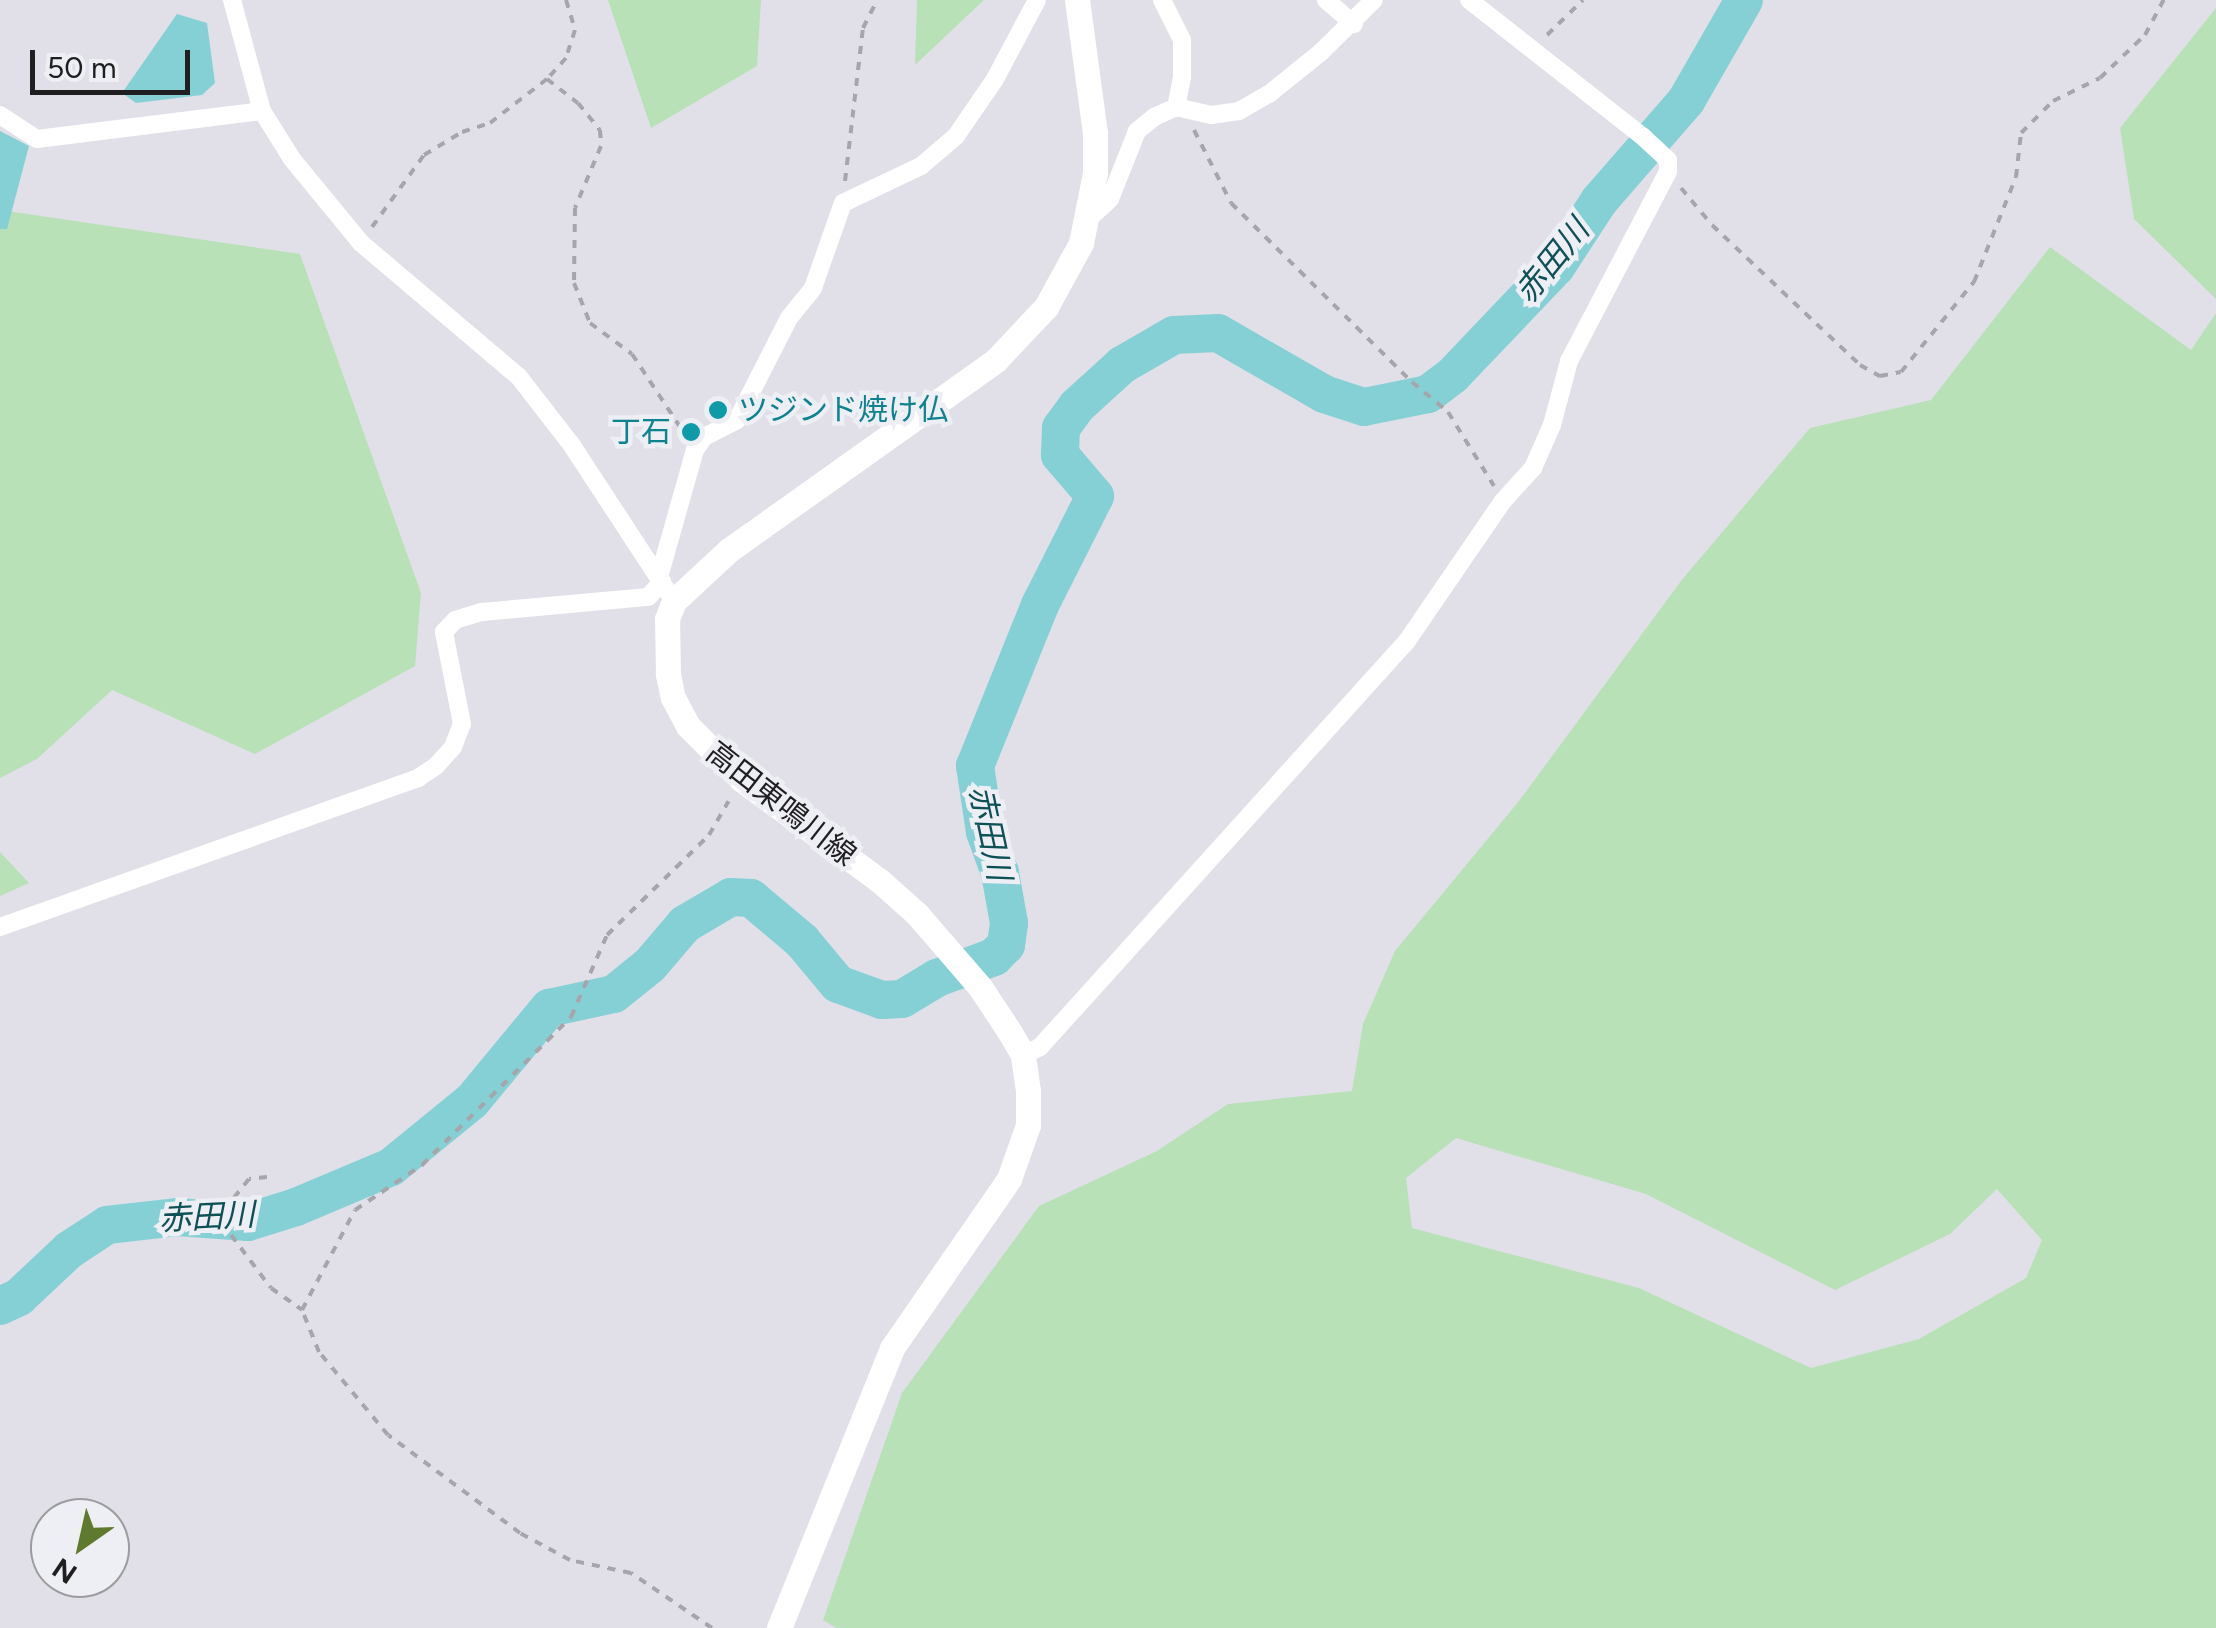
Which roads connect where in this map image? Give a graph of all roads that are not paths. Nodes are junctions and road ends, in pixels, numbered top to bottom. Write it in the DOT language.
graph roads {
  1 [pos="232,0"];
  2 [pos="1036,0"];
  3 [pos="1077,0"];
  4 [pos="1162,0"];
  5 [pos="1326,0"];
  6 [pos="1374,0"];
  7 [pos="1468,0"];
  8 [pos="1354,24"];
  9 [pos="1176,107"];
  10 [pos="262,112"];
  11 [pos="0,115"];
  12 [pos="1087,220"];
  13 [pos="665,586"];
  14 [pos="0,927"];
  15 [pos="1023,1055"];
  16 [pos="779,1628"];
  1 -- 10 [label="street"];
  2 -- 13 [label="street"];
  3 -- 12 [label="main road"];
  4 -- 9 [label="street"];
  5 -- 8 [label="street"];
  6 -- 8 [label="street"];
  7 -- 15 [label="street"];
  8 -- 9 [label="street"];
  9 -- 12 [label="street"];
  10 -- 11 [label="street"];
  10 -- 13 [label="street"];
  12 -- 13 [label="main road"];
  13 -- 14 [label="street"];
  13 -- 15 [label="main road, 高田東鳴川線"];
  15 -- 16 [label="main road, 高田東鳴川線"];
}
